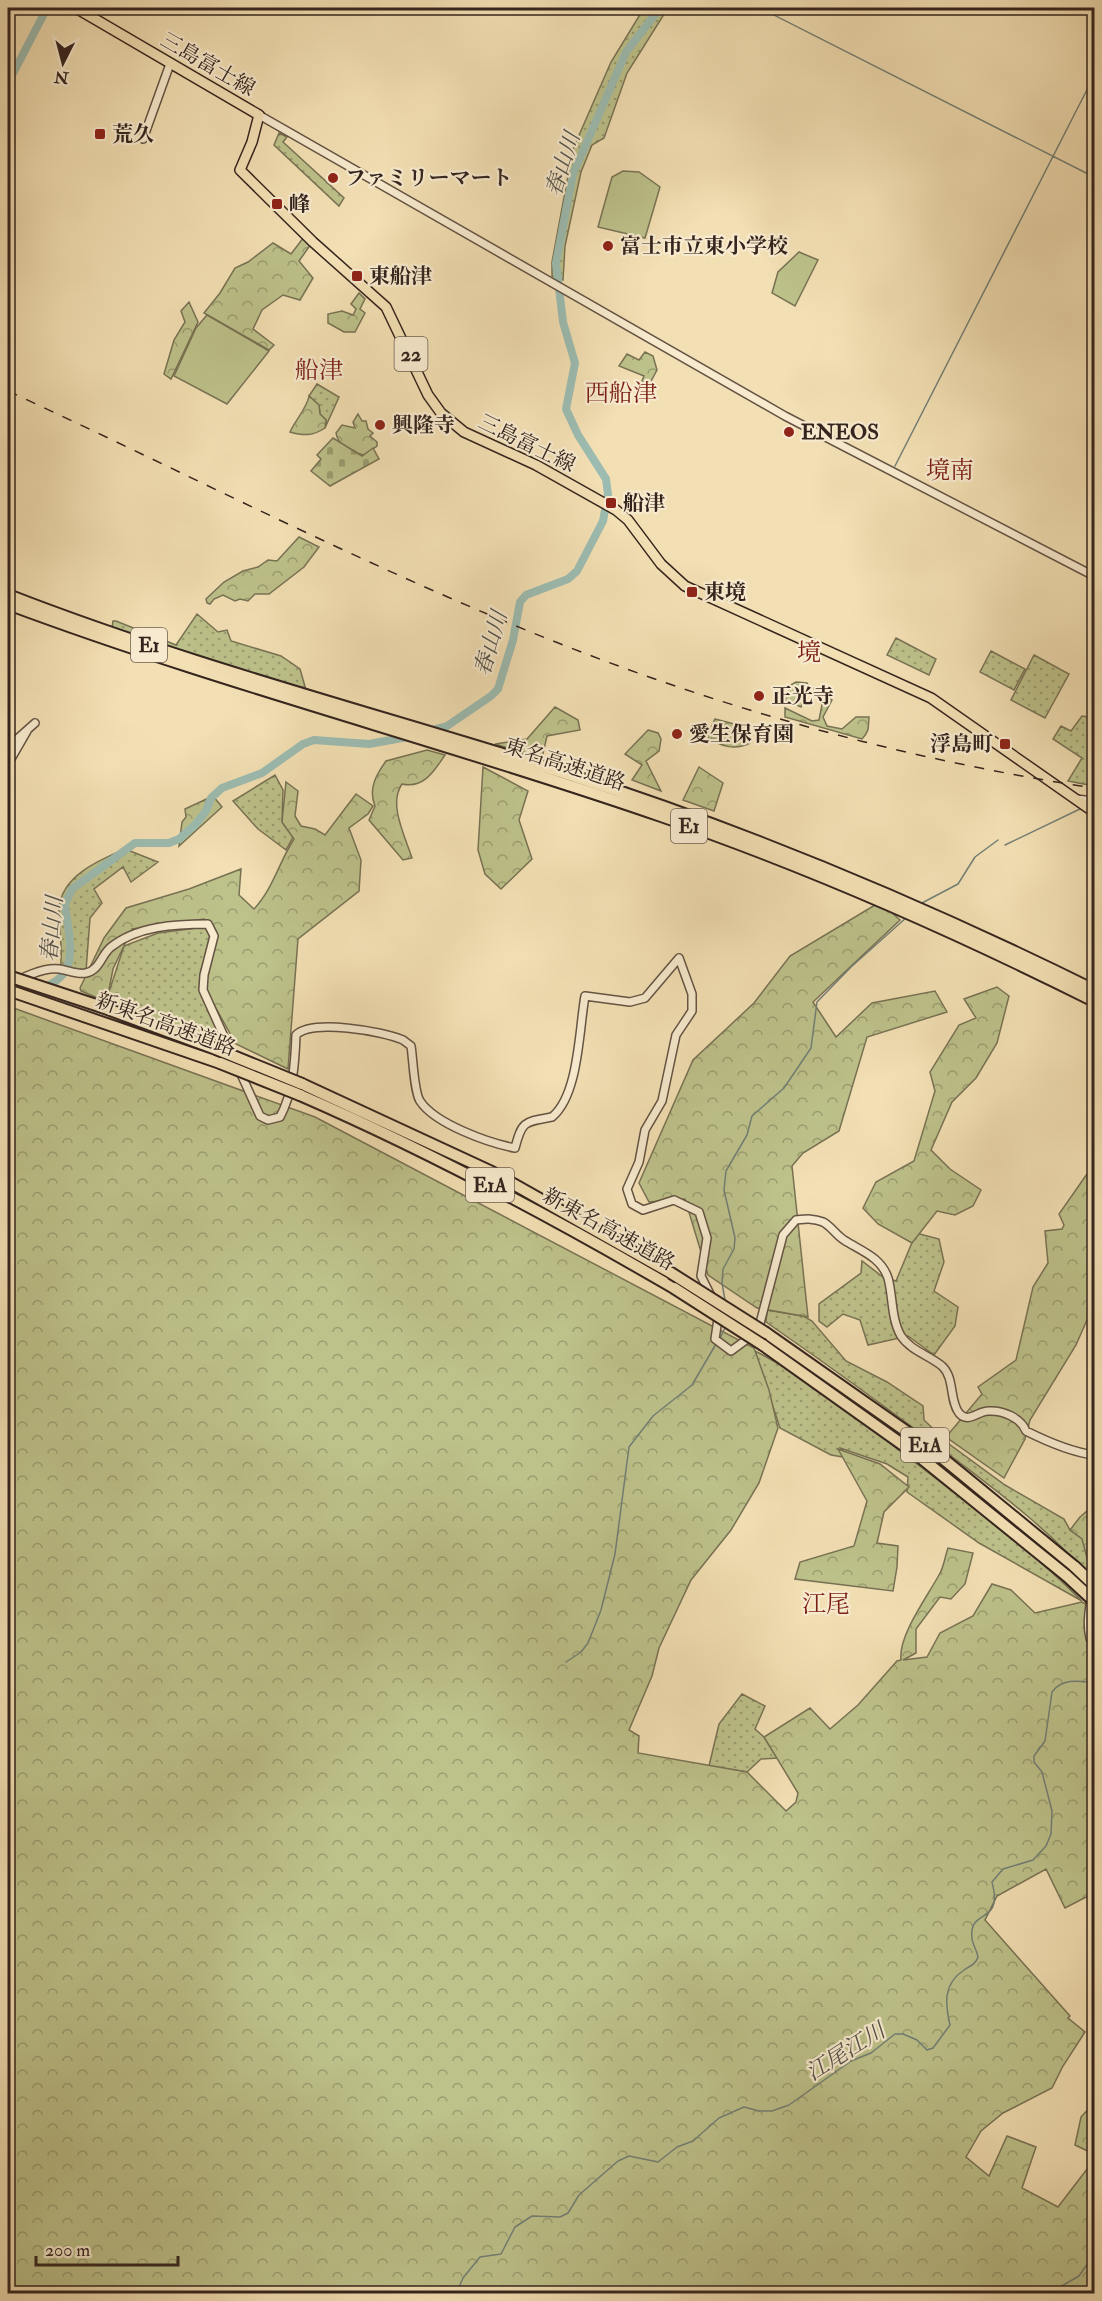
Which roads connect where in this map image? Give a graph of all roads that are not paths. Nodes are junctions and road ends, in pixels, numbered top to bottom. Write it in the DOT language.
graph roads {
  1 [pos="76,8"];
  2 [pos="170,64"];
  3 [pos="259,115"];
  4 [pos="142,139"];
  5 [pos="1095,576"];
  6 [pos="8,595"];
  7 [pos="8,604"];
  8 [pos="290,695"];
  9 [pos="35,723"];
  10 [pos="27,731"];
  11 [pos="8,747"];
  12 [pos="8,764"];
  13 [pos="1087,805"];
  14 [pos="1001,950"];
  15 [pos="8,976"];
  16 [pos="8,988"];
  17 [pos="1095,990"];
  18 [pos="1095,1001"];
  19 [pos="301,1089"];
  20 [pos="1095,1455"];
  21 [pos="1095,1584"];
  22 [pos="1095,1601"];
  23 [pos="1095,1646"];
  1 -- 2 [label="main road, 三島富士線"];
  2 -- 3 [label="main road, 三島富士線"];
  2 -- 4 [label="street"];
  3 -- 5 [label="street"];
  3 -- 13 [label="main road, 三島富士線 / 22"];
  6 -- 8 [label="highway, 東名高速道路 / E1"];
  7 -- 8 [label="highway, 東名高速道路 / E1"];
  8 -- 14 [label="highway, 東名高速道路 / E1"];
  9 -- 10 [label="street"];
  10 -- 11 [label="street"];
  10 -- 12 [label="street"];
  14 -- 17 [label="highway, 東名高速道路 / E1"];
  14 -- 18 [label="highway, 東名高速道路 / E1"];
  15 -- 19 [label="highway, 新東名高速道路 / E1A, bridge"];
  16 -- 19 [label="highway, 新東名高速道路 / E1A, bridge"];
  16 -- 20 [label="street"];
  19 -- 21 [label="highway, 新東名高速道路 / E1A, bridge"];
  19 -- 22 [label="highway, 新東名高速道路 / E1A, bridge"];
  21 -- 23 [label="street"];
}
